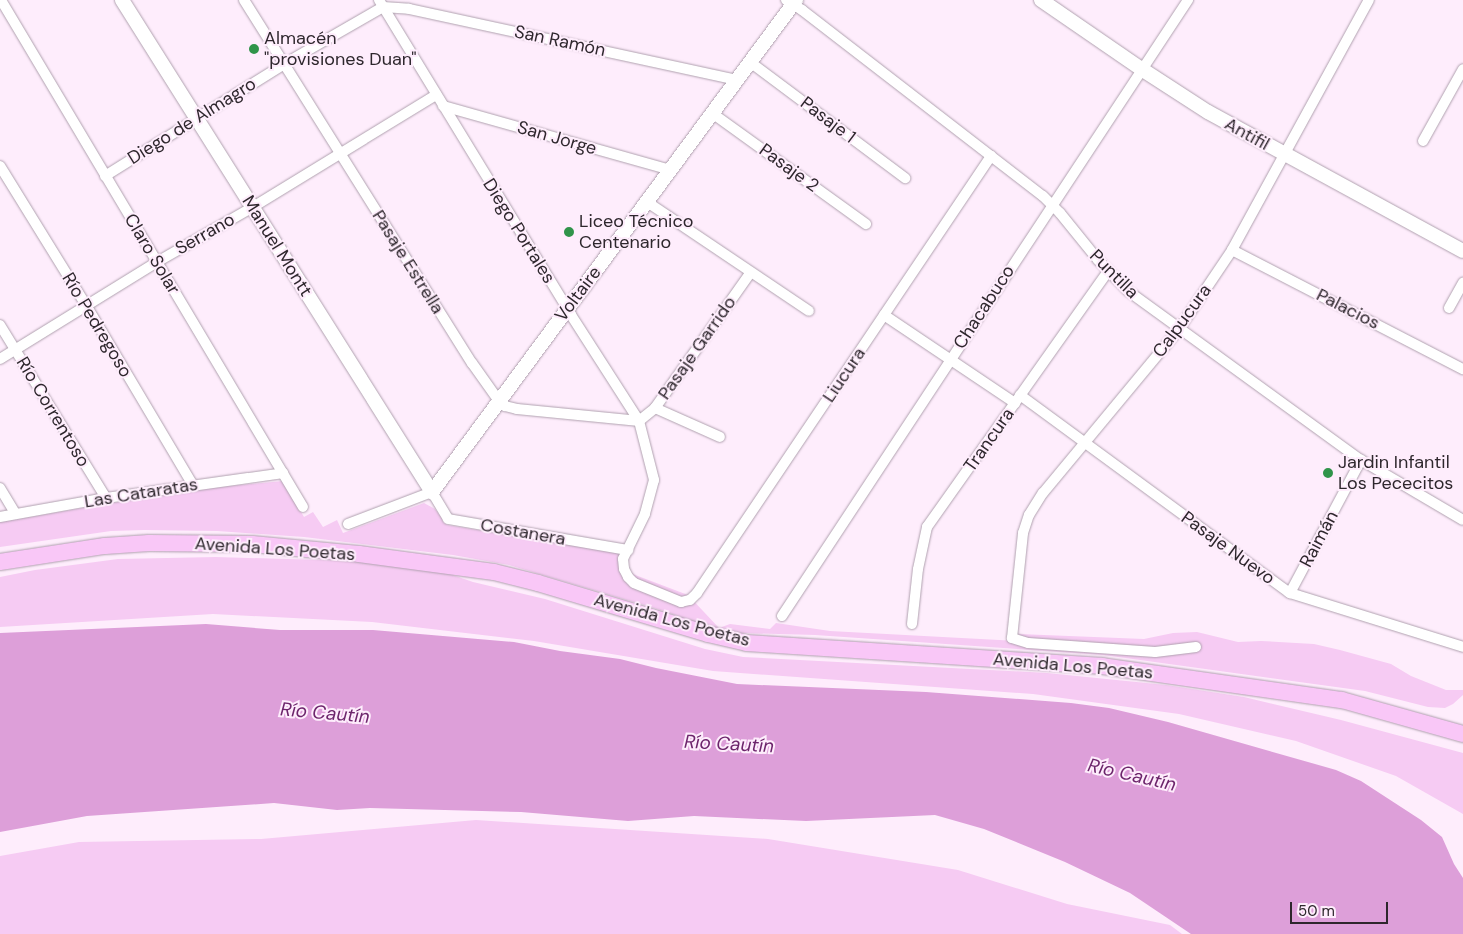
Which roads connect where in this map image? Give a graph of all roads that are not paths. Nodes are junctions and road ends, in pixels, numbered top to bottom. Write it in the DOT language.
graph roads {
  1 [pos="2,0"];
  2 [pos="122,0"];
  3 [pos="244,0"];
  4 [pos="1041,0"];
  5 [pos="1188,0"];
  6 [pos="1369,0"];
  7 [pos="791,1"];
  8 [pos="381,4"];
  9 [pos="750,62"];
  10 [pos="284,64"];
  11 [pos="1463,69"];
  12 [pos="1142,70"];
  13 [pos="737,80"];
  14 [pos="436,94"];
  15 [pos="443,106"];
  16 [pos="712,113"];
  17 [pos="196,118"];
  18 [pos="1423,140"];
  19 [pos="340,153"];
  20 [pos="1285,154"];
  21 [pos="991,156"];
  22 [pos="0,166"];
  23 [pos="670,170"];
  24 [pos="105,176"];
  25 [pos="905,178"];
  26 [pos="647,202"];
  27 [pos="1052,204"];
  28 [pos="253,207"];
  29 [pos="866,224"];
  30 [pos="1232,250"];
  31 [pos="1463,252"];
  32 [pos="157,262"];
  33 [pos="751,272"];
  34 [pos="1108,272"];
  35 [pos="1463,283"];
  36 [pos="86,305"];
  37 [pos="567,308"];
  38 [pos="1449,308"];
  39 [pos="809,311"];
  40 [pos="884,315"];
  41 [pos="0,326"];
  42 [pos="1179,329"];
  43 [pos="15,349"];
  44 [pos="0,359"];
  45 [pos="950,360"];
  46 [pos="1463,369"];
  47 [pos="1017,399"];
  48 [pos="499,401"];
  49 [pos="655,408"];
  50 [pos="640,421"];
  51 [pos="720,437"];
  52 [pos="1084,444"];
  53 [pos="1361,460"];
  54 [pos="283,472"];
  55 [pos="193,485"];
  56 [pos="0,488"];
  57 [pos="432,492"];
  58 [pos="106,498"];
  59 [pos="303,507"];
  60 [pos="15,513"];
  61 [pos="0,517"];
  62 [pos="1463,520"];
  63 [pos="348,524"];
  64 [pos="628,550"];
  65 [pos="0,562"];
  66 [pos="1290,593"];
  67 [pos="782,616"];
  68 [pos="912,624"];
  69 [pos="1196,647"];
  70 [pos="1463,647"];
  71 [pos="1463,733"];
  1 -- 24 [label="street, Claro Solar"];
  2 -- 17 [label="street, Manuel Montt"];
  3 -- 10 [label="street, Pasaje Estrella"];
  4 -- 12 [label="street, Antifil"];
  5 -- 12 [label="street, Chacabuco"];
  6 -- 20 [label="street, Calpucura"];
  7 -- 9 [label="street, Voltaire"];
  7 -- 21 [label="street, Puntilla"];
  8 -- 10 [label="street, Diego de Almagro"];
  8 -- 13 [label="street, San Ramón"];
  8 -- 14 [label="street, Diego Portales"];
  9 -- 13 [label="street, Voltaire"];
  9 -- 25 [label="street, Pasaje 1"];
  10 -- 17 [label="street, Diego de Almagro"];
  10 -- 19 [label="street, Pasaje Estrella"];
  11 -- 18 [label="street"];
  12 -- 20 [label="street, Antifil"];
  12 -- 27 [label="street, Chacabuco"];
  13 -- 16 [label="street, Voltaire"];
  14 -- 15 [label="street, Diego Portales"];
  14 -- 19 [label="street, Serrano"];
  15 -- 23 [label="street, San Jorge"];
  15 -- 37 [label="street, Diego Portales"];
  16 -- 23 [label="street, Voltaire"];
  16 -- 29 [label="street, Pasaje 2"];
  17 -- 24 [label="street, Diego de Almagro"];
  17 -- 28 [label="street, Manuel Montt"];
  19 -- 28 [label="street, Serrano"];
  19 -- 48 [label="street, Pasaje Estrella"];
  20 -- 30 [label="street, Calpucura"];
  20 -- 31 [label="street, Antifil"];
  21 -- 27 [label="street, Puntilla"];
  21 -- 40 [label="street, Liucura"];
  22 -- 36 [label="street, Río Pedregoso"];
  23 -- 26 [label="street, Voltaire"];
  24 -- 32 [label="street, Claro Solar"];
  26 -- 33 [label="street"];
  26 -- 37 [label="street, Voltaire"];
  27 -- 34 [label="street, Puntilla"];
  27 -- 45 [label="street, Chacabuco"];
  28 -- 32 [label="street, Serrano"];
  28 -- 57 [label="street, Manuel Montt"];
  30 -- 42 [label="street, Calpucura"];
  30 -- 46 [label="street, Palacios"];
  32 -- 36 [label="street, Serrano"];
  32 -- 54 [label="street, Claro Solar"];
  33 -- 39 [label="street"];
  33 -- 49 [label="street, Pasaje Garrido"];
  34 -- 42 [label="street, Puntilla"];
  34 -- 47 [label="street, Trancura"];
  35 -- 38 [label="street"];
  36 -- 43 [label="street, Serrano"];
  36 -- 55 [label="street, Río Pedregoso"];
  37 -- 48 [label="street, Voltaire"];
  37 -- 50 [label="street, Diego Portales"];
  40 -- 45 [label="street, Pasaje Nuevo"];
  40 -- 64 [label="street, Liucura"];
  41 -- 43 [label="street, Río Correntoso"];
  42 -- 52 [label="street, Calpucura"];
  42 -- 53 [label="street, Puntilla"];
  43 -- 44 [label="street, Serrano"];
  43 -- 58 [label="street, Río Correntoso"];
  45 -- 47 [label="street, Pasaje Nuevo"];
  45 -- 67 [label="street, Chacabuco"];
  47 -- 52 [label="street, Pasaje Nuevo"];
  47 -- 68 [label="street, Trancura"];
  48 -- 50 [label="street"];
  48 -- 57 [label="street, Voltaire"];
  49 -- 50 [label="street, Pasaje Garrido"];
  49 -- 51 [label="street"];
  50 -- 64 [label="street, Diego Portales"];
  52 -- 66 [label="street, Pasaje Nuevo"];
  52 -- 69 [label="street, Calpucura"];
  53 -- 62 [label="street, Puntilla"];
  53 -- 66 [label="street, Raimán"];
  54 -- 55 [label="street, Las Cataratas"];
  54 -- 59 [label="street, Claro Solar"];
  55 -- 58 [label="street, Las Cataratas"];
  56 -- 60 [label="street"];
  57 -- 63 [label="street"];
  57 -- 64 [label="street, Costanera"];
  58 -- 60 [label="street, Las Cataratas"];
  60 -- 61 [label="street, Las Cataratas"];
  65 -- 71 [label="main road, Avenida Los Poetas"];
  66 -- 70 [label="street, Pasaje Nuevo"];
}
